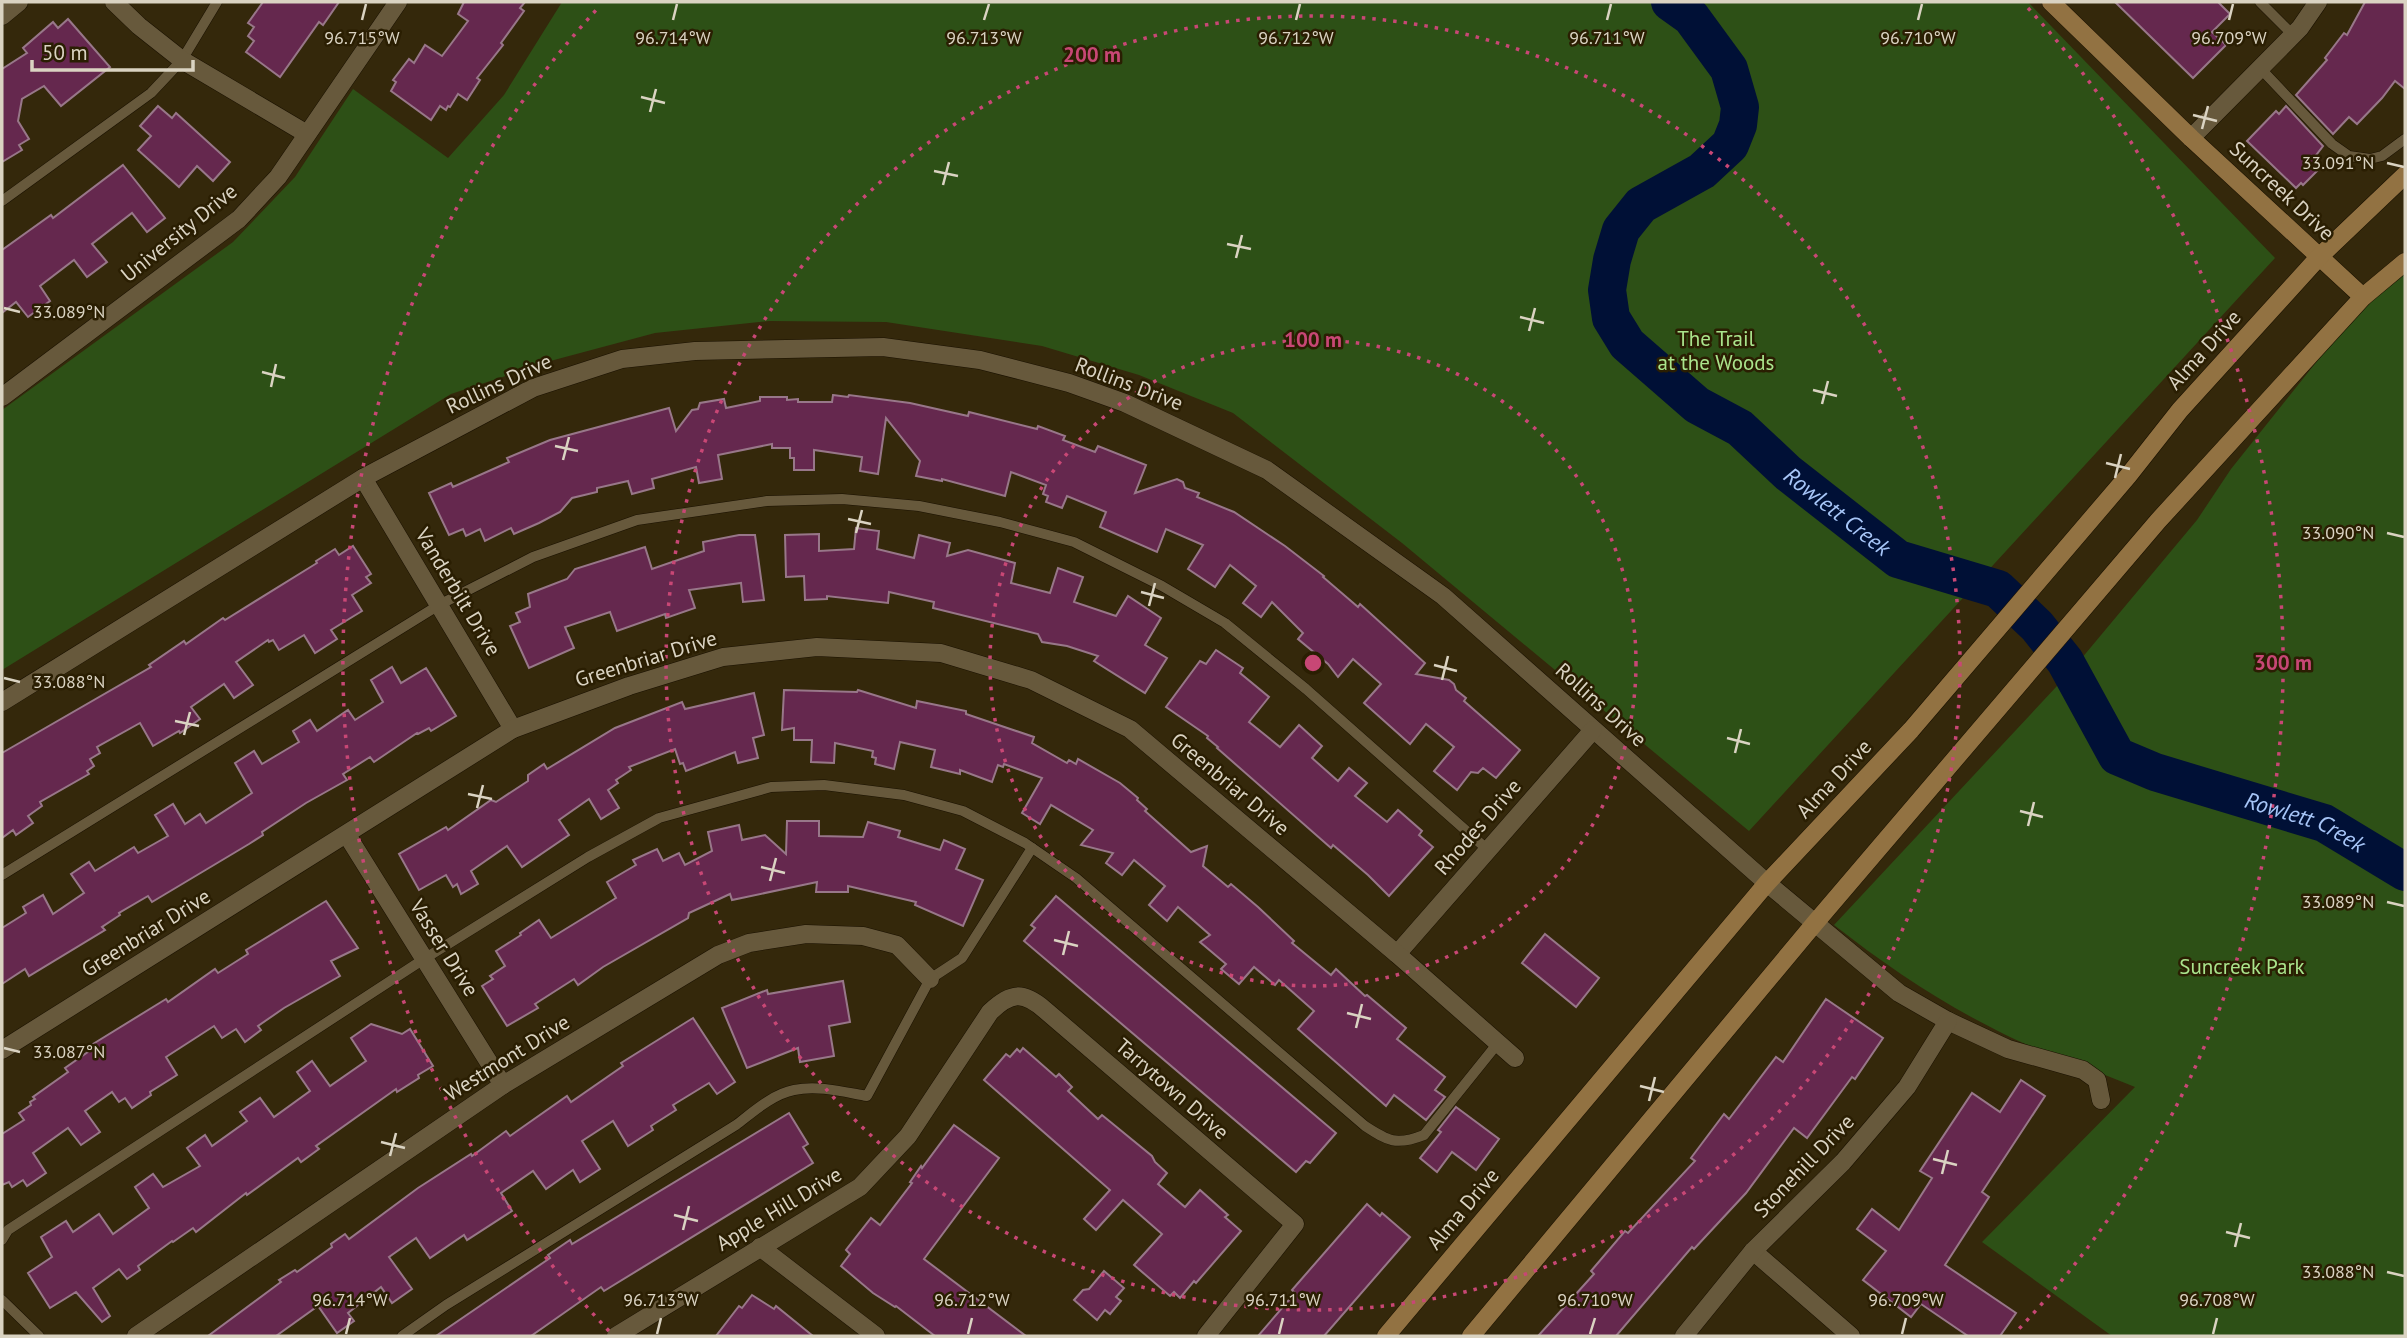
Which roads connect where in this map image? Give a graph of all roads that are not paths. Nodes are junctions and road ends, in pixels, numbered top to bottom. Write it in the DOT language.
graph roads {
  1 [pos="19,2"];
  2 [pos="114,2"];
  3 [pos="217,2"];
  4 [pos="398,2"];
  5 [pos="2051,2"];
  6 [pos="2260,2"];
  7 [pos="2318,2"];
  8 [pos="2,16"];
  9 [pos="2293,35"];
  10 [pos="181,60"];
  11 [pos="2260,68"];
  12 [pos="307,134"];
  13 [pos="2191,138"];
  14 [pos="2405,139"];
  15 [pos="2405,175"];
  16 [pos="2,201"];
  17 [pos="2319,257"];
  18 [pos="2405,262"];
  19 [pos="2363,297"];
  20 [pos="2,397"];
  21 [pos="363,478"];
  22 [pos="439,605"];
  23 [pos="2,702"];
  24 [pos="513,729"];
  25 [pos="1593,730"];
  26 [pos="347,835"];
  27 [pos="1032,848"];
  28 [pos="1488,850"];
  29 [pos="2,875"];
  30 [pos="1767,883"];
  31 [pos="1815,923"];
  32 [pos="1397,954"];
  33 [pos="424,959"];
  34 [pos="930,979"];
  35 [pos="1016,996"];
  36 [pos="1948,1021"];
  37 [pos="1498,1043"];
  38 [pos="2,1050"];
  39 [pos="1515,1058"];
  40 [pos="503,1086"];
  41 [pos="2101,1100"];
  42 [pos="2,1240"];
  43 [pos="760,1247"];
  44 [pos="1753,1251"];
  45 [pos="2,1300"];
  46 [pos="39,1336"];
  47 [pos="136,1336"];
  48 [pos="402,1336"];
  49 [pos="616,1336"];
  50 [pos="876,1336"];
  51 [pos="1206,1336"];
  52 [pos="1386,1336"];
  53 [pos="1471,1336"];
  54 [pos="1684,1336"];
  55 [pos="1851,1336"];
  1 -- 8 [label="street"];
  2 -- 10 [label="street"];
  3 -- 10 [label="lane"];
  4 -- 12 [label="street, University Drive"];
  5 -- 13 [label="main road, Suncreek Drive"];
  6 -- 9 [label="lane"];
  7 -- 9 [label="street"];
  9 -- 11 [label="street"];
  10 -- 12 [label="street"];
  10 -- 16 [label="lane"];
  11 -- 13 [label="street"];
  11 -- 14 [label="lane"];
  12 -- 20 [label="street, University Drive"];
  13 -- 17 [label="main road, Suncreek Drive"];
  15 -- 17 [label="main road, Alma Drive"];
  17 -- 19 [label="main road, Suncreek Drive"];
  17 -- 30 [label="main road, Alma Drive"];
  18 -- 19 [label="main road"];
  19 -- 31 [label="main road"];
  21 -- 22 [label="street, Vanderbilt Drive"];
  21 -- 23 [label="street, Rollins Drive"];
  21 -- 25 [label="street, Rollins Drive"];
  22 -- 24 [label="street, Vanderbilt Drive"];
  22 -- 28 [label="lane"];
  22 -- 29 [label="lane"];
  24 -- 26 [label="street, Greenbriar Drive"];
  24 -- 32 [label="street, Greenbriar Drive"];
  25 -- 28 [label="street, Rhodes Drive"];
  25 -- 30 [label="street, Rollins Drive"];
  26 -- 33 [label="street, Vasser Drive"];
  26 -- 38 [label="street, Greenbriar Drive"];
  27 -- 33 [label="lane"];
  27 -- 34 [label="lane"];
  27 -- 37 [label="lane"];
  28 -- 32 [label="street, Rhodes Drive"];
  30 -- 31 [label="street, Rollins Drive"];
  30 -- 52 [label="main road, Alma Drive"];
  31 -- 36 [label="street, Rollins Drive"];
  31 -- 53 [label="main road"];
  32 -- 37 [label="street, Greenbriar Drive"];
  33 -- 40 [label="street, Vasser Drive"];
  33 -- 42 [label="lane"];
  34 -- 40 [label="street, Westmont Drive"];
  34 -- 48 [label="lane"];
  35 -- 43 [label="street, Apple Hill Drive"];
  35 -- 51 [label="street, Tarrytown Drive"];
  36 -- 41 [label="street, Rollins Drive"];
  36 -- 44 [label="street, Stonehill Drive"];
  37 -- 39 [label="street, Greenbriar Drive"];
  40 -- 47 [label="street, Westmont Drive"];
  43 -- 49 [label="street, Apple Hill Drive"];
  43 -- 50 [label="street"];
  44 -- 54 [label="street, Stonehill Drive"];
  44 -- 55 [label="street"];
  45 -- 46 [label="lane"];
}
